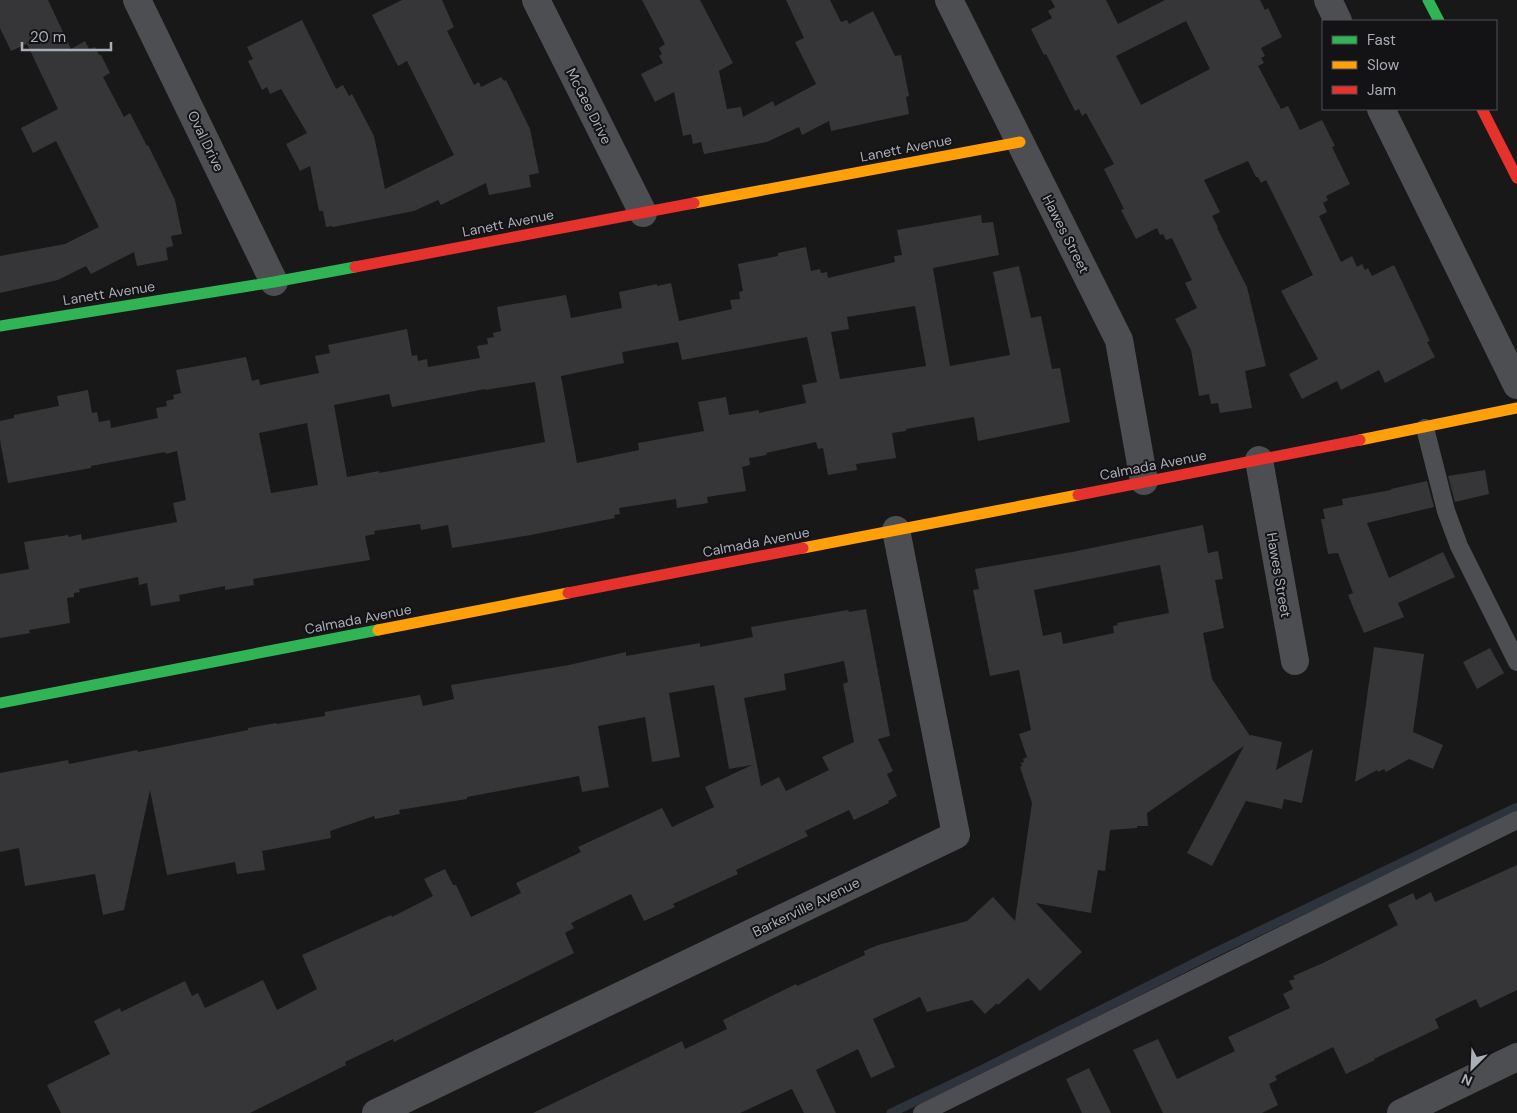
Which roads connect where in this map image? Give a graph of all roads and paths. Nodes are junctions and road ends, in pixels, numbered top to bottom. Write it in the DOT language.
graph roads {
  1 [pos="137,0"];
  2 [pos="536,0"];
  3 [pos="949,0"];
  4 [pos="1328,0"];
  5 [pos="1428,0"];
  6 [pos="1338,20"];
  7 [pos="1438,20"];
  8 [pos="1381,110"];
  9 [pos="1483,110"];
  10 [pos="1020,142"];
  11 [pos="1517,178"];
  12 [pos="643,213"];
  13 [pos="274,282"];
  14 [pos="0,326"];
  15 [pos="1517,385"];
  16 [pos="1517,408"];
  17 [pos="1425,428"];
  18 [pos="1259,460"];
  19 [pos="1144,481"];
  20 [pos="896,530"];
  21 [pos="1295,661"];
  22 [pos="1517,662"];
  23 [pos="0,704"];
  24 [pos="1517,820"];
  25 [pos="1517,1057"];
  26 [pos="376,1113"];
  27 [pos="922,1113"];
  28 [pos="1401,1113"];
  1 -- 13 [label="street, Oval Drive"];
  2 -- 12 [label="street, McGee Drive"];
  3 -- 10 [label="street, Hawes Street"];
  4 -- 6 [label="street"];
  5 -- 7 [label="street"];
  8 -- 15 [label="street"];
  9 -- 11 [label="street"];
  10 -- 12 [label="street, Lanett Avenue"];
  10 -- 19 [label="street, Hawes Street"];
  12 -- 13 [label="street, Lanett Avenue"];
  13 -- 14 [label="street, Lanett Avenue"];
  16 -- 17 [label="street, Calmada Avenue"];
  17 -- 18 [label="street, Calmada Avenue"];
  17 -- 22 [label="lane"];
  18 -- 19 [label="street, Calmada Avenue"];
  18 -- 21 [label="street, Hawes Street"];
  19 -- 20 [label="street, Calmada Avenue"];
  20 -- 23 [label="street, Calmada Avenue"];
  20 -- 26 [label="street, Barkerville Avenue"];
  24 -- 27 [label="lane"];
  25 -- 28 [label="street"];
}
